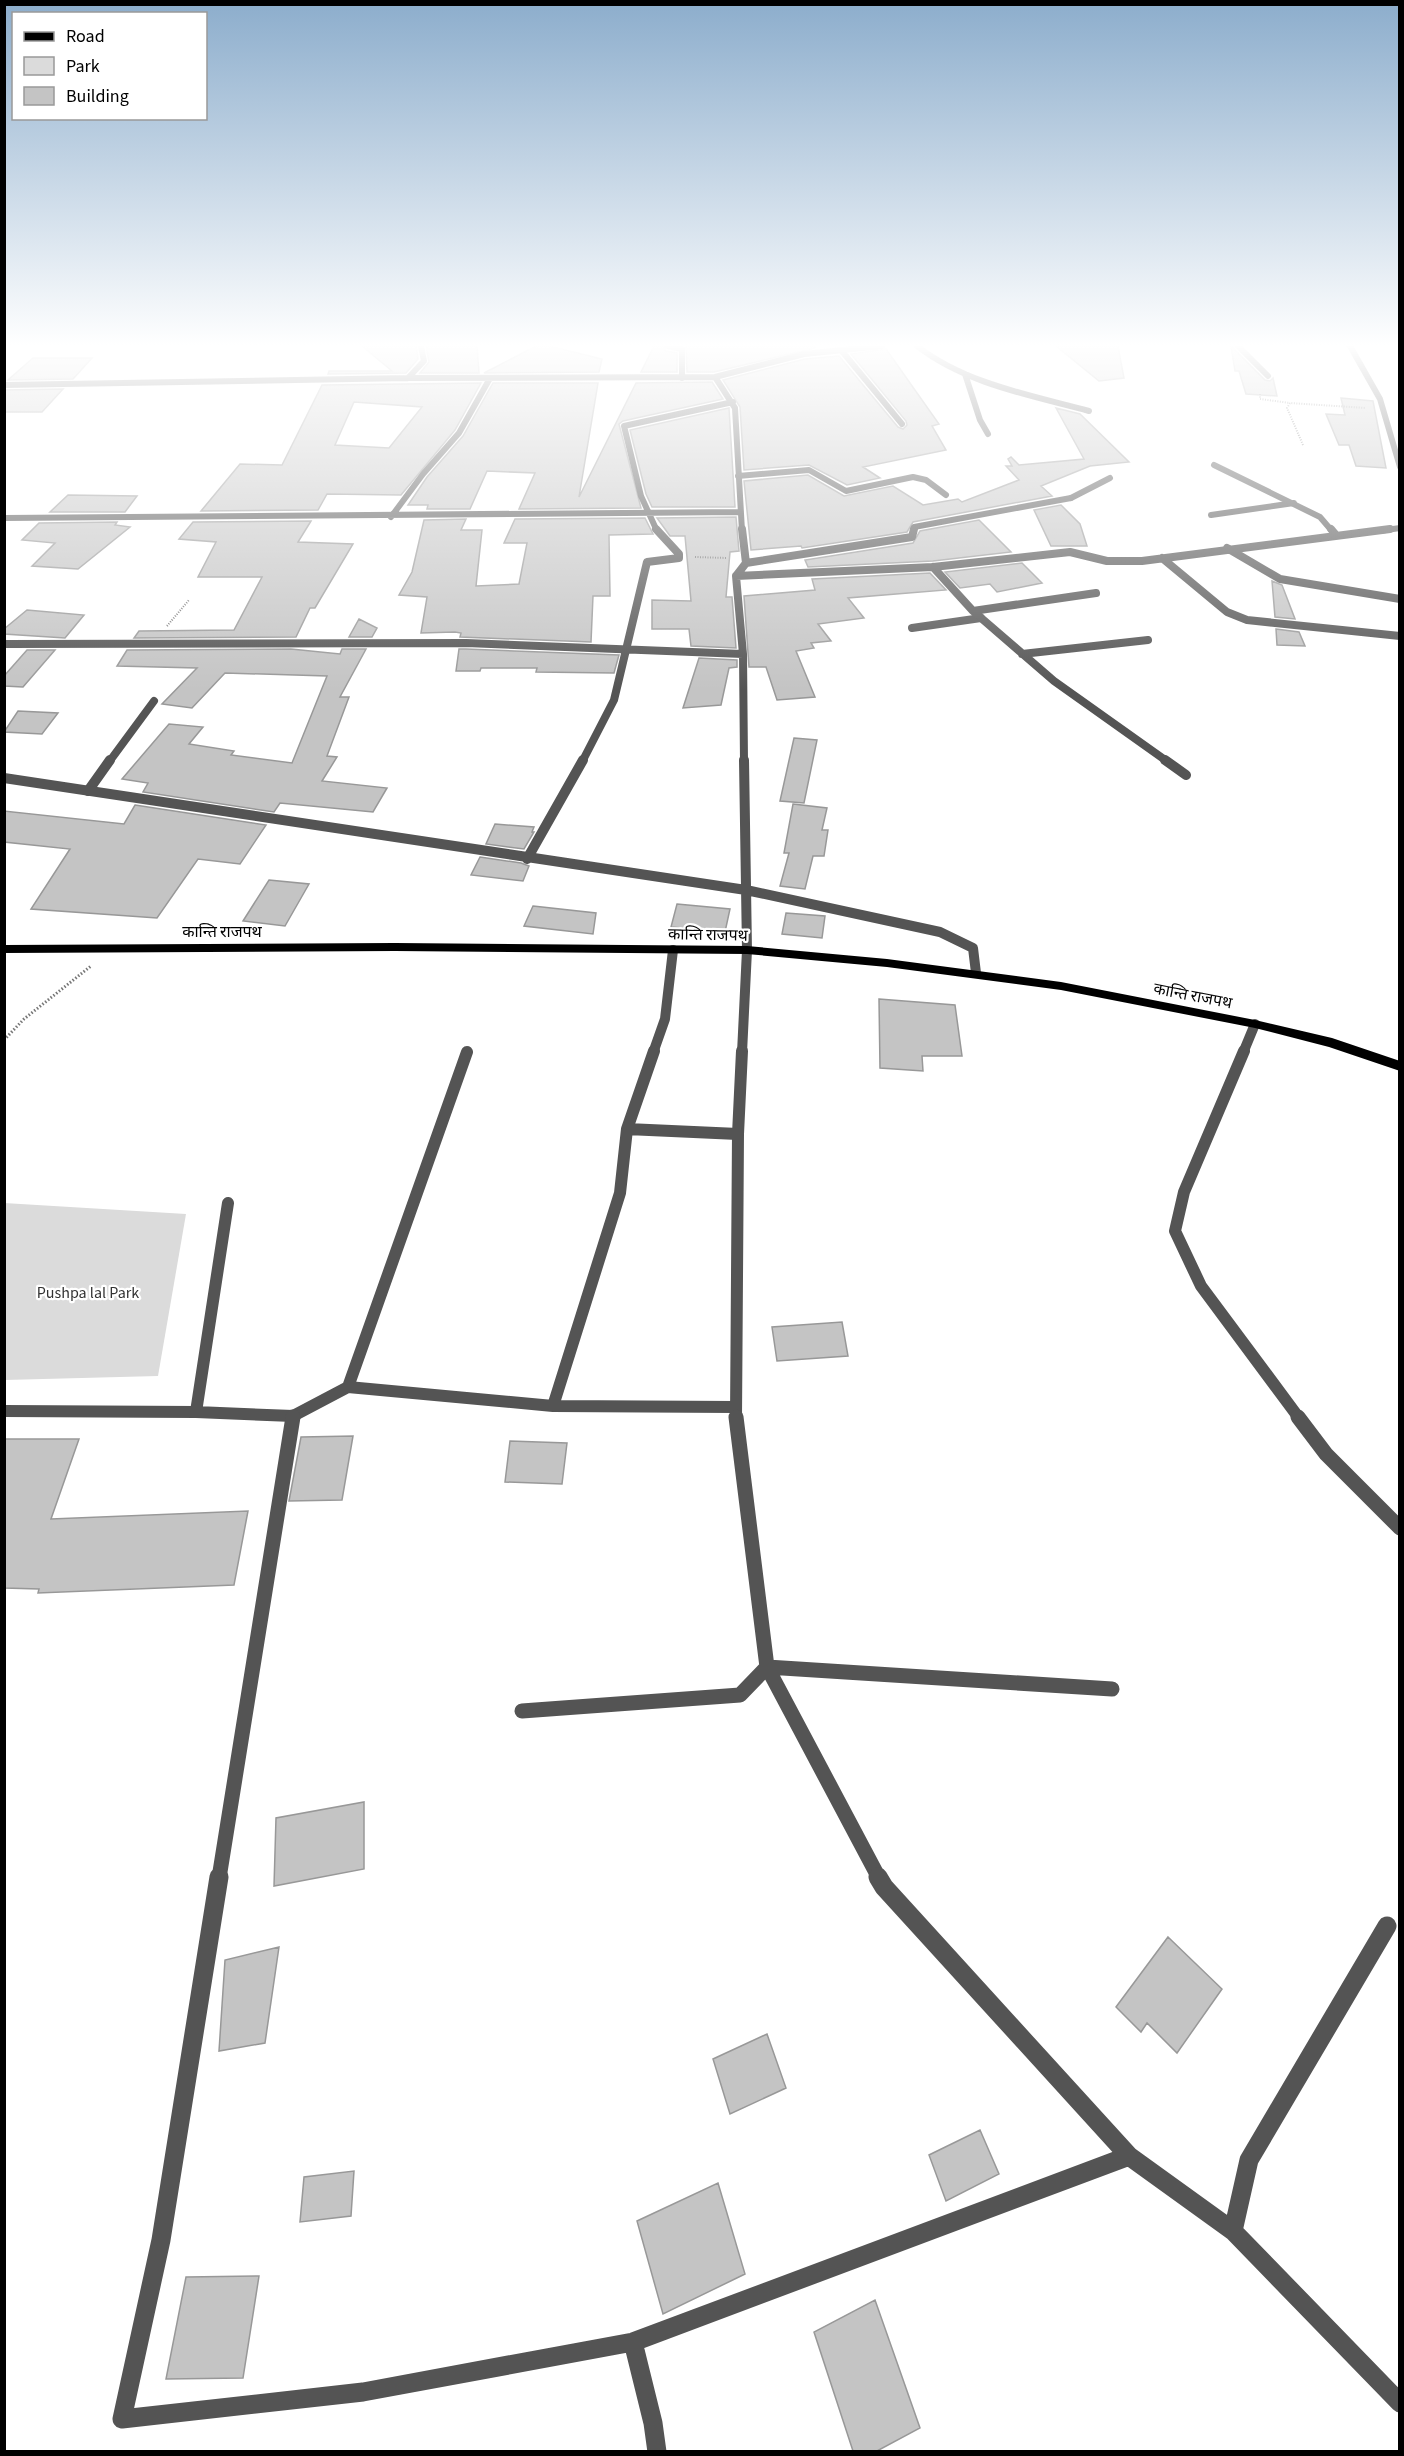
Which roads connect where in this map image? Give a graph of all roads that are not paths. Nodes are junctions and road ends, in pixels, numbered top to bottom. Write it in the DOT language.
graph roads {
  1 [pos="435,461"];
  2 [pos="633,461"];
  3 [pos="737,461"];
  4 [pos="1214,465"];
  5 [pos="738,476"];
  6 [pos="1110,478"];
  7 [pos="946,495"];
  8 [pos="1294,503"];
  9 [pos="646,513"];
  10 [pos="740,513"];
  11 [pos="1211,515"];
  12 [pos="391,517"];
  13 [pos="4,518"];
  14 [pos="17,518"];
  15 [pos="1400,528"];
  16 [pos="4,529"];
  17 [pos="1336,535"];
  18 [pos="1227,548"];
  19 [pos="1162,558"];
  20 [pos="746,561"];
  21 [pos="933,567"];
  22 [pos="736,576"];
  23 [pos="1096,593"];
  24 [pos="1400,599"];
  25 [pos="973,611"];
  26 [pos="981,618"];
  27 [pos="912,628"];
  28 [pos="1400,636"];
  29 [pos="1148,640"];
  30 [pos="4,644"];
  31 [pos="627,645"];
  32 [pos="743,654"];
  33 [pos="1022,654"];
  34 [pos="154,701"];
  35 [pos="1186,775"];
  36 [pos="4,778"];
  37 [pos="88,791"];
  38 [pos="527,859"];
  39 [pos="746,890"];
  40 [pos="4,949"];
  41 [pos="673,950"];
  42 [pos="747,950"];
  43 [pos="976,973"];
  44 [pos="1255,1024"];
  45 [pos="467,1052"];
  46 [pos="1400,1066"];
  47 [pos="627,1129"];
  48 [pos="738,1134"];
  49 [pos="228,1203"];
  50 [pos="348,1387"];
  51 [pos="553,1406"];
  52 [pos="735,1407"];
  53 [pos="4,1411"];
  54 [pos="196,1412"];
  55 [pos="293,1416"];
  56 [pos="1400,1528"];
  57 [pos="767,1667"];
  58 [pos="1112,1689"];
  59 [pos="522,1711"];
  60 [pos="1388,1926"];
  61 [pos="1129,2156"];
  62 [pos="1233,2231"];
  63 [pos="633,2342"];
  64 [pos="1400,2403"];
  65 [pos="657,2451"];
  1 -- 12 [label="street"];
  2 -- 9 [label="street"];
  3 -- 5 [label="street"];
  4 -- 8 [label="street"];
  5 -- 7 [label="street"];
  5 -- 10 [label="street"];
  6 -- 20 [label="street"];
  8 -- 11 [label="street"];
  8 -- 17 [label="street"];
  9 -- 10 [label="street"];
  9 -- 12 [label="street"];
  9 -- 31 [label="street"];
  10 -- 20 [label="street"];
  12 -- 14 [label="street"];
  13 -- 14 [label="street"];
  14 -- 16 [label="street"];
  15 -- 17 [label="street"];
  17 -- 18 [label="street"];
  18 -- 19 [label="street"];
  18 -- 24 [label="street"];
  19 -- 21 [label="street"];
  19 -- 28 [label="street"];
  20 -- 22 [label="street"];
  21 -- 22 [label="street"];
  21 -- 25 [label="street"];
  22 -- 32 [label="street"];
  23 -- 25 [label="street"];
  25 -- 26 [label="street"];
  26 -- 27 [label="street"];
  26 -- 33 [label="street"];
  29 -- 33 [label="street"];
  30 -- 31 [label="street"];
  31 -- 32 [label="street"];
  31 -- 38 [label="street"];
  32 -- 39 [label="street"];
  33 -- 35 [label="street"];
  34 -- 37 [label="street"];
  36 -- 37 [label="street"];
  37 -- 38 [label="street"];
  38 -- 39 [label="street"];
  39 -- 42 [label="street"];
  39 -- 43 [label="street"];
  40 -- 41 [label="main road, कान्ति राजपथ"];
  41 -- 42 [label="main road, कान्ति राजपथ"];
  41 -- 47 [label="street"];
  42 -- 43 [label="main road, कान्ति राजपथ"];
  42 -- 48 [label="street"];
  43 -- 44 [label="main road, कान्ति राजपथ"];
  44 -- 46 [label="main road, कान्ति राजपथ"];
  44 -- 56 [label="street"];
  45 -- 50 [label="street"];
  47 -- 48 [label="street"];
  47 -- 51 [label="street"];
  48 -- 52 [label="street"];
  49 -- 54 [label="street"];
  50 -- 51 [label="street"];
  50 -- 55 [label="street"];
  51 -- 52 [label="street"];
  52 -- 57 [label="street"];
  53 -- 54 [label="street"];
  54 -- 55 [label="street"];
  55 -- 63 [label="street"];
  57 -- 58 [label="street"];
  57 -- 59 [label="street"];
  57 -- 61 [label="street"];
  60 -- 62 [label="street"];
  61 -- 62 [label="street"];
  61 -- 63 [label="street"];
  62 -- 64 [label="street"];
  63 -- 65 [label="street"];
}
